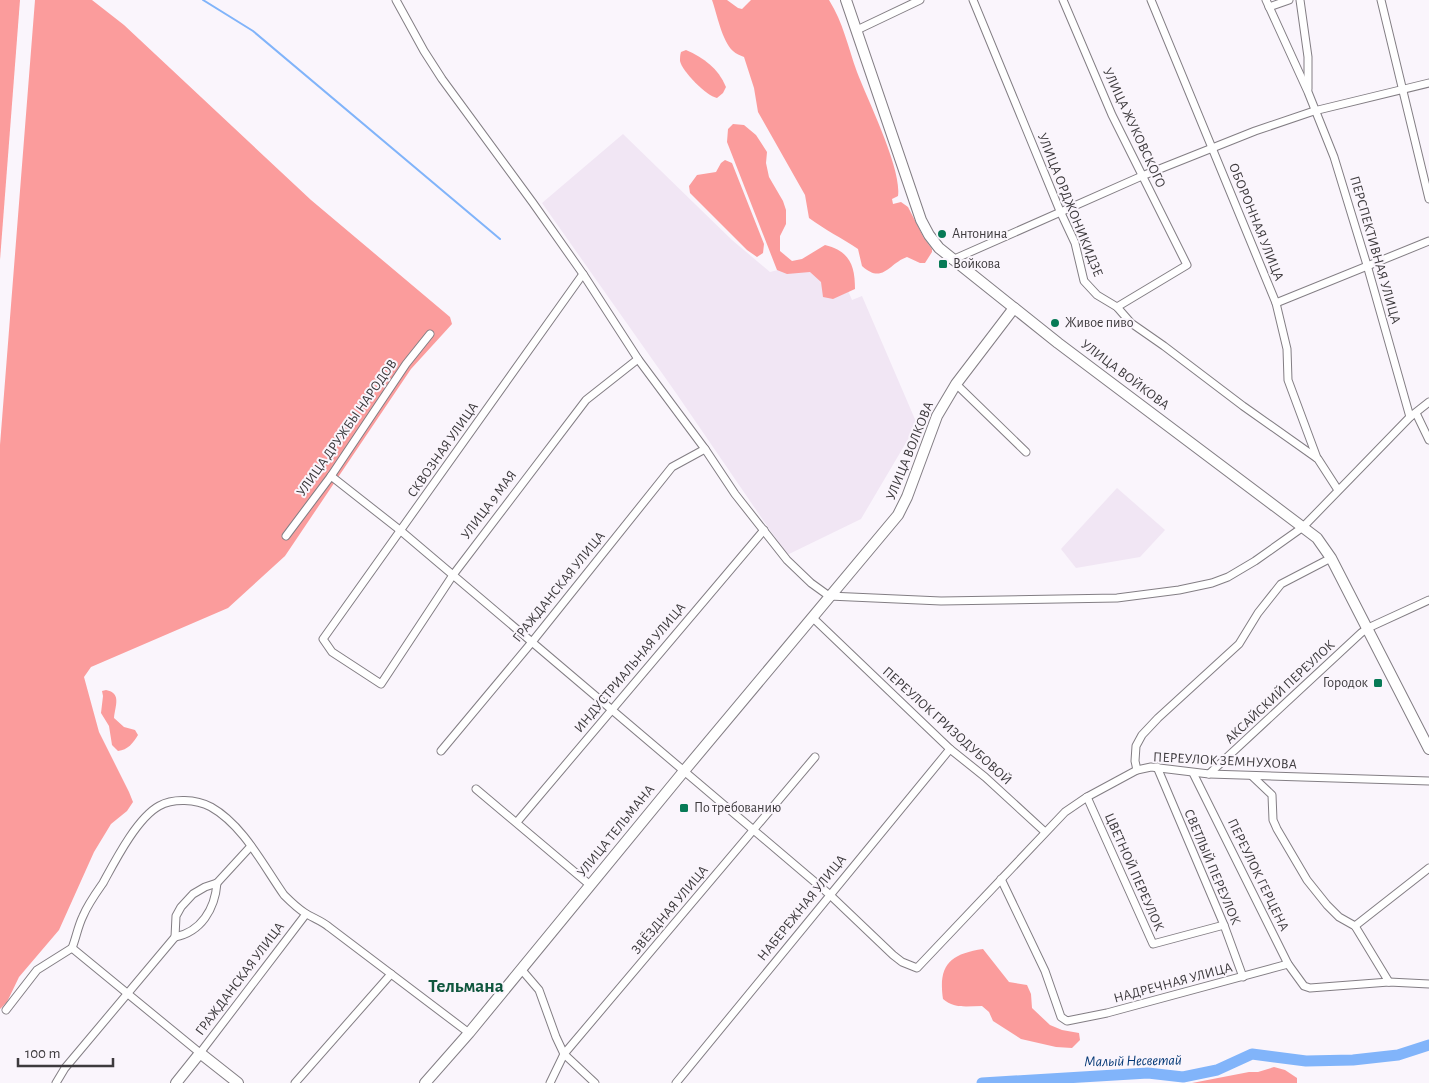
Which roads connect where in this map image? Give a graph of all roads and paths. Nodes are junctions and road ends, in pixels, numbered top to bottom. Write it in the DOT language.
graph roads {
  1 [pos="396,0"];
  2 [pos="846,0"];
  3 [pos="920,0"];
  4 [pos="973,0"];
  5 [pos="1063,0"];
  6 [pos="1151,0"];
  7 [pos="1289,0"];
  8 [pos="1300,0"];
  9 [pos="1381,0"];
  10 [pos="1267,3"];
  11 [pos="857,30"];
  12 [pos="1429,83"];
  13 [pos="1403,90"];
  14 [pos="1308,92"];
  15 [pos="1314,111"];
  16 [pos="1212,148"];
  17 [pos="1142,176"];
  18 [pos="1429,198"];
  19 [pos="1060,211"];
  20 [pos="1429,241"];
  21 [pos="952,260"];
  22 [pos="1367,266"];
  23 [pos="583,274"];
  24 [pos="1276,303"];
  25 [pos="1117,307"];
  26 [pos="1014,308"];
  27 [pos="430,334"];
  28 [pos="638,359"];
  29 [pos="956,384"];
  30 [pos="1429,401"];
  31 [pos="1413,415"];
  32 [pos="1429,440"];
  33 [pos="705,449"];
  34 [pos="1026,452"];
  35 [pos="1318,459"];
  36 [pos="331,476"];
  37 [pos="1338,490"];
  38 [pos="1303,527"];
  39 [pos="764,530"];
  40 [pos="401,531"];
  41 [pos="286,536"];
  42 [pos="1331,558"];
  43 [pos="453,575"];
  44 [pos="829,596"];
  45 [pos="1429,600"];
  46 [pos="812,617"];
  47 [pos="1368,628"];
  48 [pos="532,642"];
  49 [pos="381,684"];
  50 [pos="611,709"];
  51 [pos="950,749"];
  52 [pos="1429,750"];
  53 [pos="441,751"];
  54 [pos="815,757"];
  55 [pos="1157,767"];
  56 [pos="684,770"];
  57 [pos="1137,770"];
  58 [pos="1193,773"];
  59 [pos="1209,774"];
  60 [pos="1252,776"];
  61 [pos="1429,781"];
  62 [pos="476,789"];
  63 [pos="1087,797"];
  64 [pos="517,822"];
  65 [pos="754,830"];
  66 [pos="1045,832"];
  67 [pos="251,846"];
  68 [pos="1429,868"];
  69 [pos="1001,879"];
  70 [pos="217,883"];
  71 [pos="590,885"];
  72 [pos="829,894"];
  73 [pos="306,914"];
  74 [pos="1224,925"];
  75 [pos="1355,926"];
  76 [pos="175,937"];
  77 [pos="72,948"];
  78 [pos="1288,964"];
  79 [pos="521,969"];
  80 [pos="391,974"];
  81 [pos="1243,977"];
  82 [pos="1388,982"];
  83 [pos="1429,984"];
  84 [pos="127,994"];
  85 [pos="6,1010"];
  86 [pos="469,1033"];
  87 [pos="200,1052"];
  88 [pos="564,1054"];
  89 [pos="56,1083"];
  90 [pos="176,1083"];
  91 [pos="238,1083"];
  92 [pos="295,1083"];
  93 [pos="425,1083"];
  94 [pos="550,1083"];
  95 [pos="594,1083"];
  96 [pos="676,1083"];
  1 -- 23 [label="street"];
  2 -- 11 [label="street, УЛИЦА ВОЙКОВА"];
  3 -- 11 [label="street"];
  4 -- 19 [label="street, УЛИЦА ОРДЖОНИКИДЗЕ"];
  5 -- 17 [label="street, УЛИЦА ЖУКОВСКОГО"];
  6 -- 16 [label="street, ОБОРОННАЯ УЛИЦА"];
  7 -- 10 [label="street"];
  8 -- 14 [label="street, ПЕРСПЕКТИВНАЯ УЛИЦА"];
  9 -- 13 [label="street"];
  10 -- 14 [label="street, ПЕРСПЕКТИВНАЯ УЛИЦА"];
  11 -- 21 [label="street, УЛИЦА ВОЙКОВА"];
  12 -- 13 [label="street"];
  13 -- 15 [label="street"];
  13 -- 18 [label="street"];
  14 -- 15 [label="street, ПЕРСПЕКТИВНАЯ УЛИЦА"];
  15 -- 16 [label="street"];
  15 -- 22 [label="street, ПЕРСПЕКТИВНАЯ УЛИЦА"];
  16 -- 17 [label="street"];
  16 -- 24 [label="street, ОБОРОННАЯ УЛИЦА"];
  17 -- 19 [label="street"];
  17 -- 25 [label="street, УЛИЦА ЖУКОВСКОГО"];
  19 -- 21 [label="street"];
  19 -- 25 [label="street, УЛИЦА ОРДЖОНИКИДЗЕ"];
  20 -- 22 [label="street"];
  21 -- 26 [label="street, УЛИЦА ВОЙКОВА"];
  22 -- 24 [label="street"];
  22 -- 31 [label="street, ПЕРСПЕКТИВНАЯ УЛИЦА"];
  23 -- 28 [label="street"];
  23 -- 40 [label="street, СКВОЗНАЯ УЛИЦА"];
  24 -- 35 [label="street, ОБОРОННАЯ УЛИЦА"];
  25 -- 35 [label="street, УЛИЦА ОРДЖОНИКИДЗЕ"];
  26 -- 29 [label="street, УЛИЦА ВОЛКОВА"];
  26 -- 38 [label="street, УЛИЦА ВОЙКОВА"];
  27 -- 36 [label="street, УЛИЦА ДРУЖБЫ НАРОДОВ"];
  28 -- 33 [label="street"];
  28 -- 43 [label="street, УЛИЦА 9 МАЯ"];
  29 -- 34 [label="street"];
  29 -- 44 [label="street, УЛИЦА ВОЛКОВА"];
  30 -- 31 [label="street"];
  31 -- 32 [label="street, ПЕРСПЕКТИВНАЯ УЛИЦА"];
  31 -- 37 [label="street"];
  33 -- 39 [label="street"];
  33 -- 48 [label="street, ГРАЖДАНСКАЯ УЛИЦА"];
  35 -- 37 [label="street, УЛИЦА ОРДЖОНИКИДЗЕ"];
  36 -- 40 [label="street"];
  36 -- 41 [label="street, УЛИЦА ДРУЖБЫ НАРОДОВ"];
  37 -- 38 [label="street"];
  38 -- 42 [label="street, УЛИЦА ВОЙКОВА"];
  38 -- 44 [label="street"];
  39 -- 44 [label="street"];
  39 -- 50 [label="street, ИНДУСТРИАЛЬНАЯ УЛИЦА"];
  40 -- 43 [label="street"];
  40 -- 49 [label="street, СКВОЗНАЯ УЛИЦА"];
  42 -- 47 [label="street, УЛИЦА ВОЙКОВА"];
  42 -- 57 [label="street"];
  43 -- 48 [label="street"];
  43 -- 49 [label="street, УЛИЦА 9 МАЯ"];
  44 -- 46 [label="street, УЛИЦА ТЕЛЬМАНА"];
  45 -- 47 [label="street, АКСАЙСКИЙ ПЕРЕУЛОК"];
  46 -- 51 [label="street, ПЕРЕУЛОК ГРИЗОДУБОВОЙ"];
  46 -- 56 [label="street, УЛИЦА ТЕЛЬМАНА"];
  47 -- 52 [label="street, УЛИЦА ВОЙКОВА"];
  47 -- 59 [label="street, АКСАЙСКИЙ ПЕРЕУЛОК"];
  48 -- 50 [label="street"];
  48 -- 53 [label="street, ГРАЖДАНСКАЯ УЛИЦА"];
  50 -- 56 [label="street"];
  50 -- 64 [label="street, ИНДУСТРИАЛЬНАЯ УЛИЦА"];
  51 -- 66 [label="street, ПЕРЕУЛОК ГРИЗОДУБОВОЙ"];
  51 -- 72 [label="street, НАБЕРЕЖНАЯ УЛИЦА"];
  54 -- 65 [label="street, ЗВЁЗДНАЯ УЛИЦА"];
  55 -- 57 [label="street, ПЕРЕУЛОК ЗЕМНУХОВА"];
  55 -- 58 [label="street, ПЕРЕУЛОК ЗЕМНУХОВА"];
  55 -- 74 [label="street, СВЕТЛЫЙ ПЕРЕУЛОК"];
  56 -- 65 [label="street"];
  56 -- 71 [label="street, УЛИЦА ТЕЛЬМАНА"];
  57 -- 63 [label="street, ПЕРЕУЛОК ЗЕМНУХОВА"];
  58 -- 59 [label="street, ПЕРЕУЛОК ЗЕМНУХОВА"];
  58 -- 78 [label="street, ПЕРЕУЛОК ГЕРЦЕНА"];
  59 -- 60 [label="street, ПЕРЕУЛОК ЗЕМНУХОВА"];
  60 -- 61 [label="street, ПЕРЕУЛОК ЗЕМНУХОВА"];
  60 -- 75 [label="street"];
  62 -- 64 [label="street"];
  63 -- 66 [label="street, ПЕРЕУЛОК ЗЕМНУХОВА"];
  63 -- 74 [label="street, ЦВЕТНОЙ ПЕРЕУЛОК"];
  64 -- 71 [label="street"];
  65 -- 72 [label="street"];
  65 -- 88 [label="street, ЗВЁЗДНАЯ УЛИЦА"];
  66 -- 69 [label="street, ПЕРЕУЛОК ЗЕМНУХОВА"];
  67 -- 70 [label="street"];
  67 -- 73 [label="street"];
  67 -- 77 [label="street"];
  68 -- 75 [label="street"];
  69 -- 72 [label="street, ПЕРЕУЛОК ЗЕМНУХОВА"];
  69 -- 81 [label="street, НАДРЕЧНАЯ УЛИЦА"];
  70 -- 76 [label="street"];
  70 -- 76 [label="street"];
  71 -- 79 [label="street, УЛИЦА ТЕЛЬМАНА"];
  72 -- 96 [label="street, НАБЕРЕЖНАЯ УЛИЦА"];
  73 -- 80 [label="street"];
  73 -- 87 [label="street, ГРАЖДАНСКАЯ УЛИЦА"];
  74 -- 81 [label="street, СВЕТЛЫЙ ПЕРЕУЛОК"];
  75 -- 82 [label="street"];
  76 -- 84 [label="street"];
  77 -- 84 [label="street"];
  77 -- 85 [label="street"];
  78 -- 81 [label="street, НАДРЕЧНАЯ УЛИЦА"];
  78 -- 82 [label="street, ПЕРЕУЛОК ГЕРЦЕНА"];
  79 -- 86 [label="street, УЛИЦА ТЕЛЬМАНА"];
  79 -- 88 [label="street"];
  80 -- 86 [label="street"];
  80 -- 92 [label="street"];
  82 -- 83 [label="street"];
  84 -- 87 [label="street"];
  84 -- 89 [label="street"];
  86 -- 93 [label="street, УЛИЦА ТЕЛЬМАНА"];
  87 -- 90 [label="street, ГРАЖДАНСКАЯ УЛИЦА"];
  87 -- 91 [label="street"];
  88 -- 94 [label="street, ЗВЁЗДНАЯ УЛИЦА"];
  88 -- 95 [label="street"];
}
